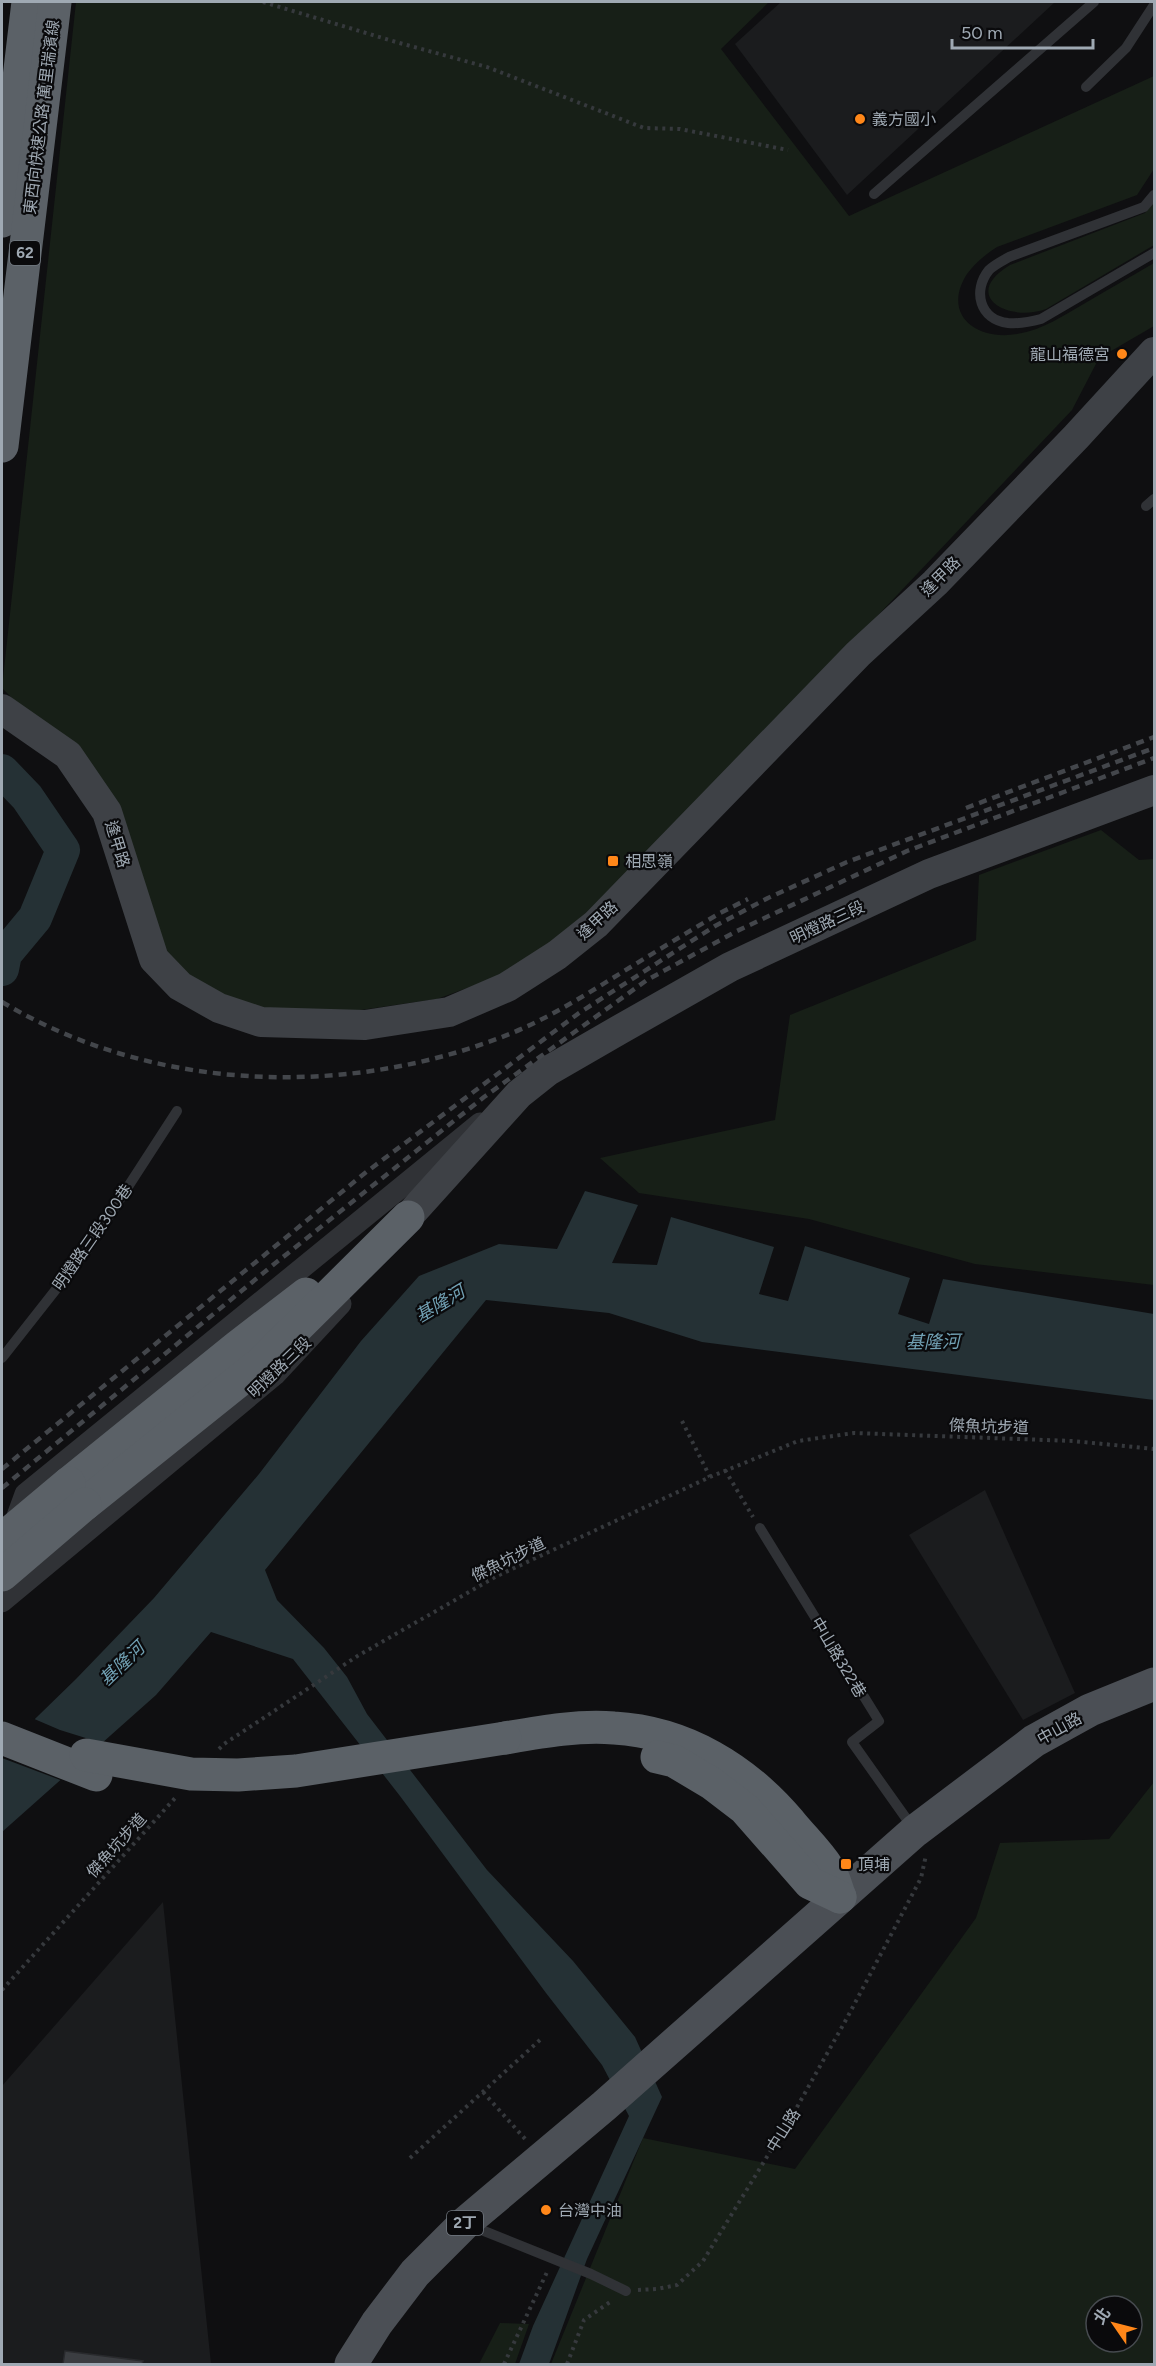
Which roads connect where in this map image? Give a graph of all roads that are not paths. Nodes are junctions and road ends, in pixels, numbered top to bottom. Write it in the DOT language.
graph roads {
  1 [pos="28,2"];
  2 [pos="55,2"];
  3 [pos="1094,2"];
  4 [pos="1155,5"];
  5 [pos="1086,87"];
  6 [pos="874,194"];
  7 [pos="1155,195"];
  8 [pos="2,221"];
  9 [pos="1155,253"];
  10 [pos="1155,352"];
  11 [pos="2,446"];
  12 [pos="2,709"];
  13 [pos="1155,790"];
  14 [pos="519,1094"];
  15 [pos="177,1111"];
  16 [pos="408,1217"];
  17 [pos="2,1358"];
  18 [pos="760,1528"];
  19 [pos="3,1554"];
  20 [pos="36,1572"];
  21 [pos="2,1602"];
  22 [pos="1155,1684"];
  23 [pos="2,1720"];
  24 [pos="2,1738"];
  25 [pos="504,1748"];
  26 [pos="915,1831"];
  27 [pos="840,1898"];
  28 [pos="465,2223"];
  29 [pos="626,2291"];
  30 [pos="351,2364"];
  1 -- 8 [label="highway, 東西向快速公路 萬里瑞濱線 / 62"];
  2 -- 11 [label="highway, 東西向快速公路 萬里瑞濱線 / 62"];
  3 -- 6 [label="lane"];
  4 -- 5 [label="lane"];
  7 -- 9 [label="lane"];
  10 -- 12 [label="main road, 逢甲路"];
  13 -- 14 [label="main road, 明燈路三段"];
  14 -- 16 [label="main road, 明燈路三段"];
  14 -- 19 [label="street, 明燈路三段"];
  15 -- 17 [label="lane, 明燈路三段300巷"];
  16 -- 19 [label="highway, bridge"];
  16 -- 20 [label="street, 明燈路三段"];
  18 -- 26 [label="lane, 中山路322巷"];
  19 -- 20 [label="street"];
  20 -- 21 [label="street, 明燈路三段"];
  22 -- 26 [label="main road, 中山路 / 2丁"];
  23 -- 25 [label="highway, bridge"];
  24 -- 25 [label="highway"];
  25 -- 27 [label="highway"];
  26 -- 27 [label="main road, 中山路 / 2丁"];
  27 -- 28 [label="main road, 中山路 / 2丁"];
  28 -- 29 [label="lane"];
  28 -- 30 [label="main road, 2丁"];
}
